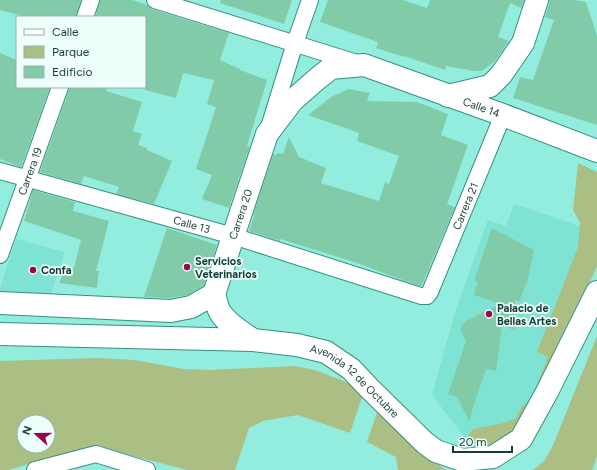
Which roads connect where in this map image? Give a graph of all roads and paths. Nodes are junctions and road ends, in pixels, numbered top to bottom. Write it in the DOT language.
graph roads {
  1 [pos="91,0"];
  2 [pos="155,0"];
  3 [pos="310,0"];
  4 [pos="537,0"];
  5 [pos="85,16"];
  6 [pos="295,44"];
  7 [pos="364,65"];
  8 [pos="317,79"];
  9 [pos="60,88"];
  10 [pos="448,96"];
  11 [pos="503,115"];
  12 [pos="267,134"];
  13 [pos="597,151"];
  14 [pos="0,171"];
  15 [pos="27,179"];
  16 [pos="233,236"];
  17 [pos="0,255"];
  18 [pos="597,292"];
  19 [pos="214,294"];
  20 [pos="428,296"];
  21 [pos="0,303"];
  22 [pos="0,334"];
  23 [pos="253,340"];
  24 [pos="35,470"];
  25 [pos="147,470"];
  1 -- 5 [label="street"];
  2 -- 6 [label="street, Calle 14"];
  3 -- 6 [label="street, Carrera 20"];
  4 -- 10 [label="main road"];
  6 -- 7 [label="street, Calle 14"];
  6 -- 12 [label="street, Carrera 20"];
  7 -- 8 [label="main road, Calle 14"];
  7 -- 10 [label="main road, Calle 14"];
  8 -- 12 [label="main road, Carrera 20"];
  9 -- 15 [label="street, Carrera 19"];
  10 -- 11 [label="main road, Calle 14"];
  11 -- 13 [label="main road, Calle 14"];
  11 -- 20 [label="street, Carrera 21"];
  12 -- 16 [label="main road, Carrera 20"];
  14 -- 15 [label="street, Calle 13"];
  15 -- 16 [label="street, Calle 13"];
  15 -- 17 [label="street, Carrera 19"];
  16 -- 19 [label="main road, Carrera 20"];
  16 -- 20 [label="street, Calle 13"];
  18 -- 23 [label="main road, Avenida 12 de Octubre"];
  19 -- 21 [label="main road"];
  19 -- 23 [label="main road"];
  22 -- 23 [label="main road, Avenida 12 de Octubre"];
  24 -- 25 [label="street"];
}
